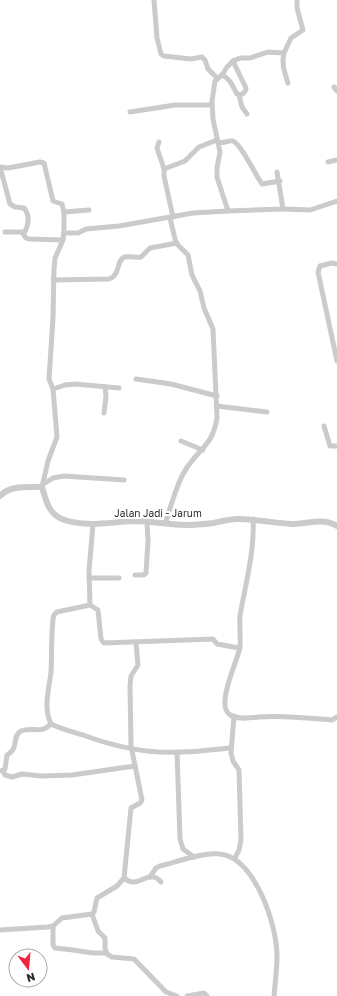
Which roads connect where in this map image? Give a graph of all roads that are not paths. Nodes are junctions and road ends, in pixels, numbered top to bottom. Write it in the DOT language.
graph roads {
  1 [pos="154,0"];
  2 [pos="297,0"];
  3 [pos="284,53"];
  4 [pos="233,61"];
  5 [pos="219,76"];
  6 [pos="288,83"];
  7 [pos="239,95"];
  8 [pos="212,105"];
  9 [pos="130,112"];
  10 [pos="247,114"];
  11 [pos="217,141"];
  12 [pos="159,142"];
  13 [pos="337,160"];
  14 [pos="328,162"];
  15 [pos="0,167"];
  16 [pos="164,169"];
  17 [pos="277,172"];
  18 [pos="280,181"];
  19 [pos="337,201"];
  20 [pos="283,208"];
  21 [pos="89,210"];
  22 [pos="228,211"];
  23 [pos="64,212"];
  24 [pos="172,217"];
  25 [pos="5,232"];
  26 [pos="24,233"];
  27 [pos="64,233"];
  28 [pos="63,240"];
  29 [pos="177,243"];
  30 [pos="337,264"];
  31 [pos="54,280"];
  32 [pos="337,361"];
  33 [pos="136,379"];
  34 [pos="104,387"];
  35 [pos="119,388"];
  36 [pos="53,389"];
  37 [pos="217,396"];
  38 [pos="217,406"];
  39 [pos="267,412"];
  40 [pos="104,413"];
  41 [pos="324,426"];
  42 [pos="181,441"];
  43 [pos="337,446"];
  44 [pos="203,450"];
  45 [pos="124,480"];
  46 [pos="42,486"];
  47 [pos="0,496"];
  48 [pos="253,519"];
  49 [pos="147,522"];
  50 [pos="93,524"];
  51 [pos="164,524"];
  52 [pos="337,526"];
  53 [pos="135,576"];
  54 [pos="89,578"];
  55 [pos="119,578"];
  56 [pos="90,605"];
  57 [pos="136,642"];
  58 [pos="240,648"];
  59 [pos="234,716"];
  60 [pos="337,717"];
  61 [pos="52,724"];
  62 [pos="231,748"];
  63 [pos="131,749"];
  64 [pos="177,752"];
  65 [pos="135,766"];
  66 [pos="1,771"];
  67 [pos="194,857"];
  68 [pos="235,858"];
  69 [pos="150,877"];
  70 [pos="124,878"];
  71 [pos="161,882"];
  72 [pos="92,914"];
  73 [pos="53,926"];
  74 [pos="0,930"];
  75 [pos="106,953"];
  76 [pos="177,996"];
  77 [pos="187,996"];
  78 [pos="207,996"];
  79 [pos="274,996"];
  1 -- 5 [label="street"];
  2 -- 3 [label="street"];
  3 -- 4 [label="street"];
  3 -- 6 [label="street"];
  4 -- 5 [label="street"];
  4 -- 7 [label="street"];
  5 -- 7 [label="street"];
  5 -- 8 [label="street"];
  7 -- 10 [label="street"];
  8 -- 9 [label="street"];
  8 -- 11 [label="street"];
  11 -- 16 [label="street"];
  11 -- 18 [label="street"];
  11 -- 22 [label="street"];
  12 -- 16 [label="street"];
  13 -- 14 [label="street"];
  15 -- 23 [label="street"];
  15 -- 26 [label="street"];
  16 -- 24 [label="street"];
  17 -- 18 [label="street"];
  18 -- 20 [label="street"];
  19 -- 20 [label="street"];
  20 -- 22 [label="street"];
  21 -- 23 [label="street"];
  22 -- 24 [label="street"];
  23 -- 27 [label="street"];
  24 -- 27 [label="street"];
  24 -- 29 [label="street"];
  25 -- 26 [label="street"];
  26 -- 28 [label="street"];
  27 -- 28 [label="street"];
  28 -- 31 [label="street"];
  29 -- 31 [label="street"];
  29 -- 37 [label="street"];
  30 -- 32 [label="street"];
  31 -- 36 [label="street"];
  33 -- 37 [label="street"];
  34 -- 35 [label="street"];
  34 -- 36 [label="street"];
  34 -- 40 [label="street"];
  36 -- 46 [label="street"];
  37 -- 38 [label="street"];
  38 -- 39 [label="street"];
  38 -- 44 [label="street"];
  41 -- 43 [label="street"];
  42 -- 44 [label="street"];
  44 -- 51 [label="street"];
  45 -- 46 [label="street"];
  46 -- 47 [label="street"];
  46 -- 50 [label="street, Jalan Jadi - Jarum"];
  48 -- 51 [label="street, Jalan Jadi - Jarum"];
  48 -- 52 [label="street, Jalan Jadi - Jarum"];
  48 -- 58 [label="street"];
  49 -- 50 [label="street, Jalan Jadi - Jarum"];
  49 -- 51 [label="street, Jalan Jadi - Jarum"];
  49 -- 53 [label="street"];
  50 -- 54 [label="street"];
  54 -- 55 [label="street"];
  54 -- 56 [label="street"];
  56 -- 57 [label="street"];
  56 -- 61 [label="street"];
  57 -- 58 [label="street"];
  57 -- 63 [label="street"];
  58 -- 59 [label="street"];
  59 -- 60 [label="street"];
  59 -- 62 [label="street"];
  61 -- 63 [label="street"];
  61 -- 66 [label="street"];
  62 -- 64 [label="street"];
  62 -- 68 [label="street"];
  63 -- 64 [label="street"];
  63 -- 65 [label="street"];
  64 -- 67 [label="street"];
  65 -- 66 [label="street"];
  65 -- 70 [label="street"];
  67 -- 68 [label="street"];
  67 -- 69 [label="street"];
  68 -- 79 [label="street"];
  69 -- 70 [label="street"];
  69 -- 71 [label="street"];
  70 -- 72 [label="street"];
  72 -- 73 [label="street"];
  72 -- 75 [label="street"];
  73 -- 74 [label="street"];
  73 -- 75 [label="street"];
  75 -- 76 [label="street"];
  77 -- 78 [label="street"];
}
